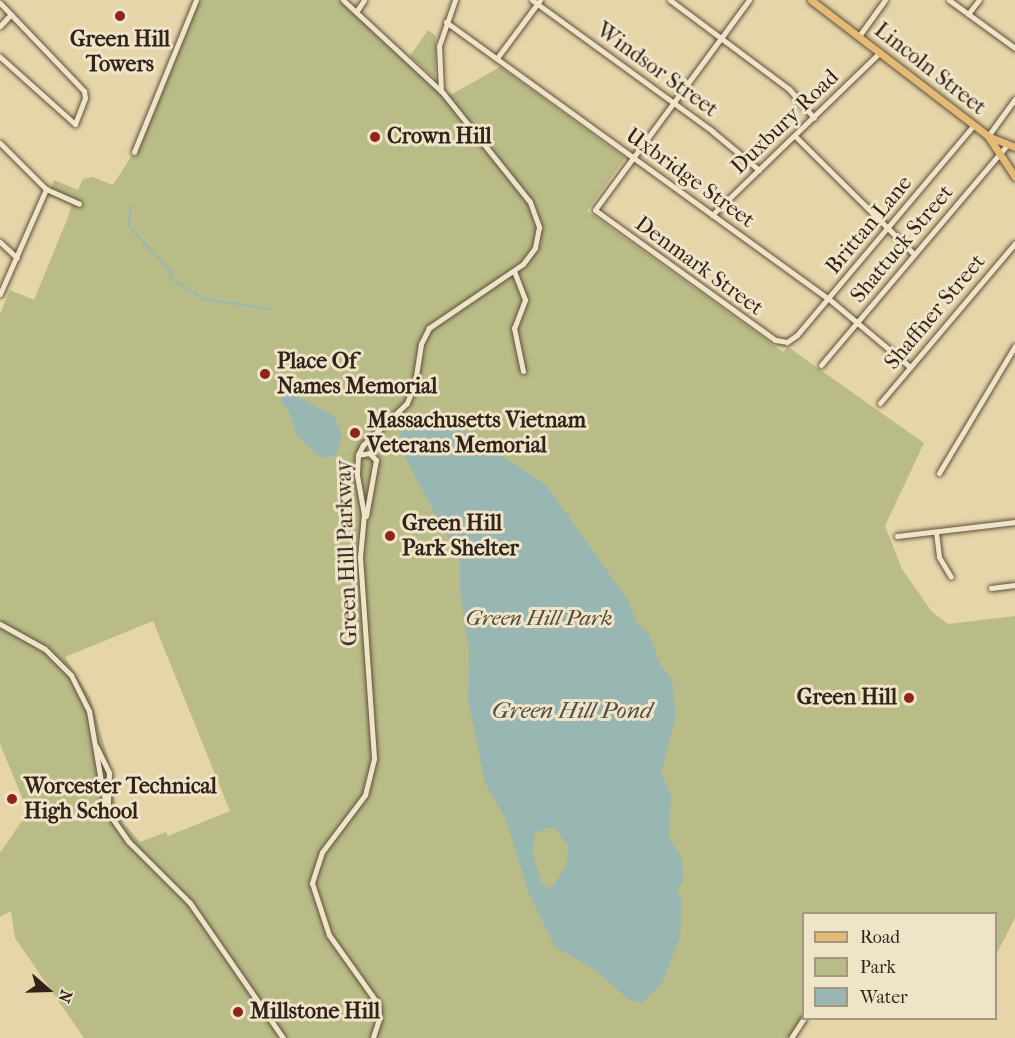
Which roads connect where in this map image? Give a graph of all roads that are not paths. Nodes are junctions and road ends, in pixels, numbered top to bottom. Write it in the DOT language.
graph roads {
  1 [pos="196,0"];
  2 [pos="343,0"];
  3 [pos="364,0"];
  4 [pos="455,0"];
  5 [pos="670,0"];
  6 [pos="750,0"];
  7 [pos="811,0"];
  8 [pos="885,0"];
  9 [pos="949,0"];
  10 [pos="979,0"];
  11 [pos="536,1"];
  12 [pos="0,3"];
  13 [pos="356,12"];
  14 [pos="11,14"];
  15 [pos="968,14"];
  16 [pos="446,22"];
  17 [pos="0,26"];
  18 [pos="859,36"];
  19 [pos="720,39"];
  20 [pos="1015,48"];
  21 [pos="880,52"];
  22 [pos="0,57"];
  23 [pos="497,58"];
  24 [pos="441,92"];
  25 [pos="1015,99"];
  26 [pos="673,103"];
  27 [pos="814,118"];
  28 [pos="974,126"];
  29 [pos="795,136"];
  30 [pos="988,136"];
  31 [pos="0,143"];
  32 [pos="1011,145"];
  33 [pos="134,152"];
  34 [pos="1002,153"];
  35 [pos="633,159"];
  36 [pos="759,170"];
  37 [pos="1015,177"];
  38 [pos="46,189"];
  39 [pos="79,204"];
  40 [pos="712,215"];
  41 [pos="887,230"];
  42 [pos="0,242"];
  43 [pos="1015,243"];
  44 [pos="914,254"];
  45 [pos="17,258"];
  46 [pos="514,271"];
  47 [pos="1,295"];
  48 [pos="829,299"];
  49 [pos="856,322"];
  50 [pos="787,342"];
  51 [pos="1015,346"];
  52 [pos="821,365"];
  53 [pos="910,367"];
  54 [pos="523,371"];
  55 [pos="880,403"];
  56 [pos="358,455"];
  57 [pos="939,473"];
  58 [pos="1015,522"];
  59 [pos="363,529"];
  60 [pos="936,532"];
  61 [pos="897,536"];
  62 [pos="951,577"];
  63 [pos="1015,585"];
  64 [pos="991,588"];
  65 [pos="0,624"];
  66 [pos="93,736"];
  67 [pos="109,813"];
  68 [pos="803,1020"];
  69 [pos="284,1038"];
  70 [pos="374,1038"];
  71 [pos="791,1038"];
  1 -- 33 [label="street"];
  2 -- 13 [label="street, Green Hill Parkway"];
  3 -- 13 [label="street"];
  4 -- 16 [label="street"];
  5 -- 19 [label="street"];
  6 -- 19 [label="street"];
  7 -- 18 [label="main road, Lincoln Street"];
  8 -- 18 [label="street"];
  9 -- 15 [label="street"];
  10 -- 15 [label="street"];
  11 -- 23 [label="street"];
  11 -- 26 [label="street, Windsor Street"];
  12 -- 14 [label="street"];
  13 -- 24 [label="street, Green Hill Parkway"];
  14 -- 17 [label="street"];
  14 -- 22 [label="street"];
  15 -- 20 [label="street"];
  16 -- 23 [label="street, Uxbridge Street"];
  16 -- 24 [label="street"];
  18 -- 21 [label="main road, Lincoln Street"];
  19 -- 26 [label="street"];
  19 -- 27 [label="street"];
  21 -- 27 [label="street, Duxbury Road"];
  21 -- 28 [label="main road, Lincoln Street"];
  23 -- 35 [label="street, Uxbridge Street"];
  24 -- 46 [label="street, Green Hill Parkway"];
  25 -- 30 [label="street"];
  26 -- 35 [label="street"];
  26 -- 36 [label="street, Windsor Street"];
  27 -- 29 [label="street, Duxbury Road"];
  28 -- 30 [label="main road, Lincoln Street"];
  28 -- 41 [label="street, Brittan Lane"];
  29 -- 36 [label="street, Duxbury Road"];
  29 -- 41 [label="street"];
  30 -- 32 [label="main road"];
  30 -- 34 [label="main road, Lincoln Street"];
  31 -- 38 [label="street"];
  32 -- 34 [label="street, Shattuck Street"];
  34 -- 37 [label="main road, Lincoln Street"];
  34 -- 44 [label="street, Shattuck Street"];
  35 -- 40 [label="street, Uxbridge Street"];
  35 -- 50 [label="street, Denmark Street"];
  36 -- 40 [label="street, Duxbury Road"];
  38 -- 39 [label="street"];
  38 -- 45 [label="street"];
  40 -- 48 [label="street, Uxbridge Street"];
  41 -- 44 [label="street"];
  41 -- 48 [label="street, Brittan Lane"];
  42 -- 45 [label="street"];
  43 -- 53 [label="street, Shaffner Street"];
  44 -- 49 [label="street, Shattuck Street"];
  45 -- 47 [label="street"];
  46 -- 54 [label="street"];
  46 -- 56 [label="street, Green Hill Parkway"];
  48 -- 49 [label="street, Uxbridge Street"];
  48 -- 50 [label="street, Brittan Lane"];
  49 -- 52 [label="street, Shattuck Street"];
  49 -- 53 [label="street, Uxbridge Street"];
  51 -- 57 [label="street"];
  53 -- 55 [label="street, Shaffner Street"];
  56 -- 59 [label="street, Green Hill Parkway"];
  56 -- 59 [label="street"];
  58 -- 60 [label="street"];
  59 -- 70 [label="street, Green Hill Parkway"];
  60 -- 61 [label="street"];
  60 -- 62 [label="street"];
  63 -- 64 [label="street"];
  65 -- 66 [label="street"];
  66 -- 67 [label="street"];
  66 -- 67 [label="street"];
  67 -- 69 [label="street"];
  68 -- 71 [label="street"];
}
